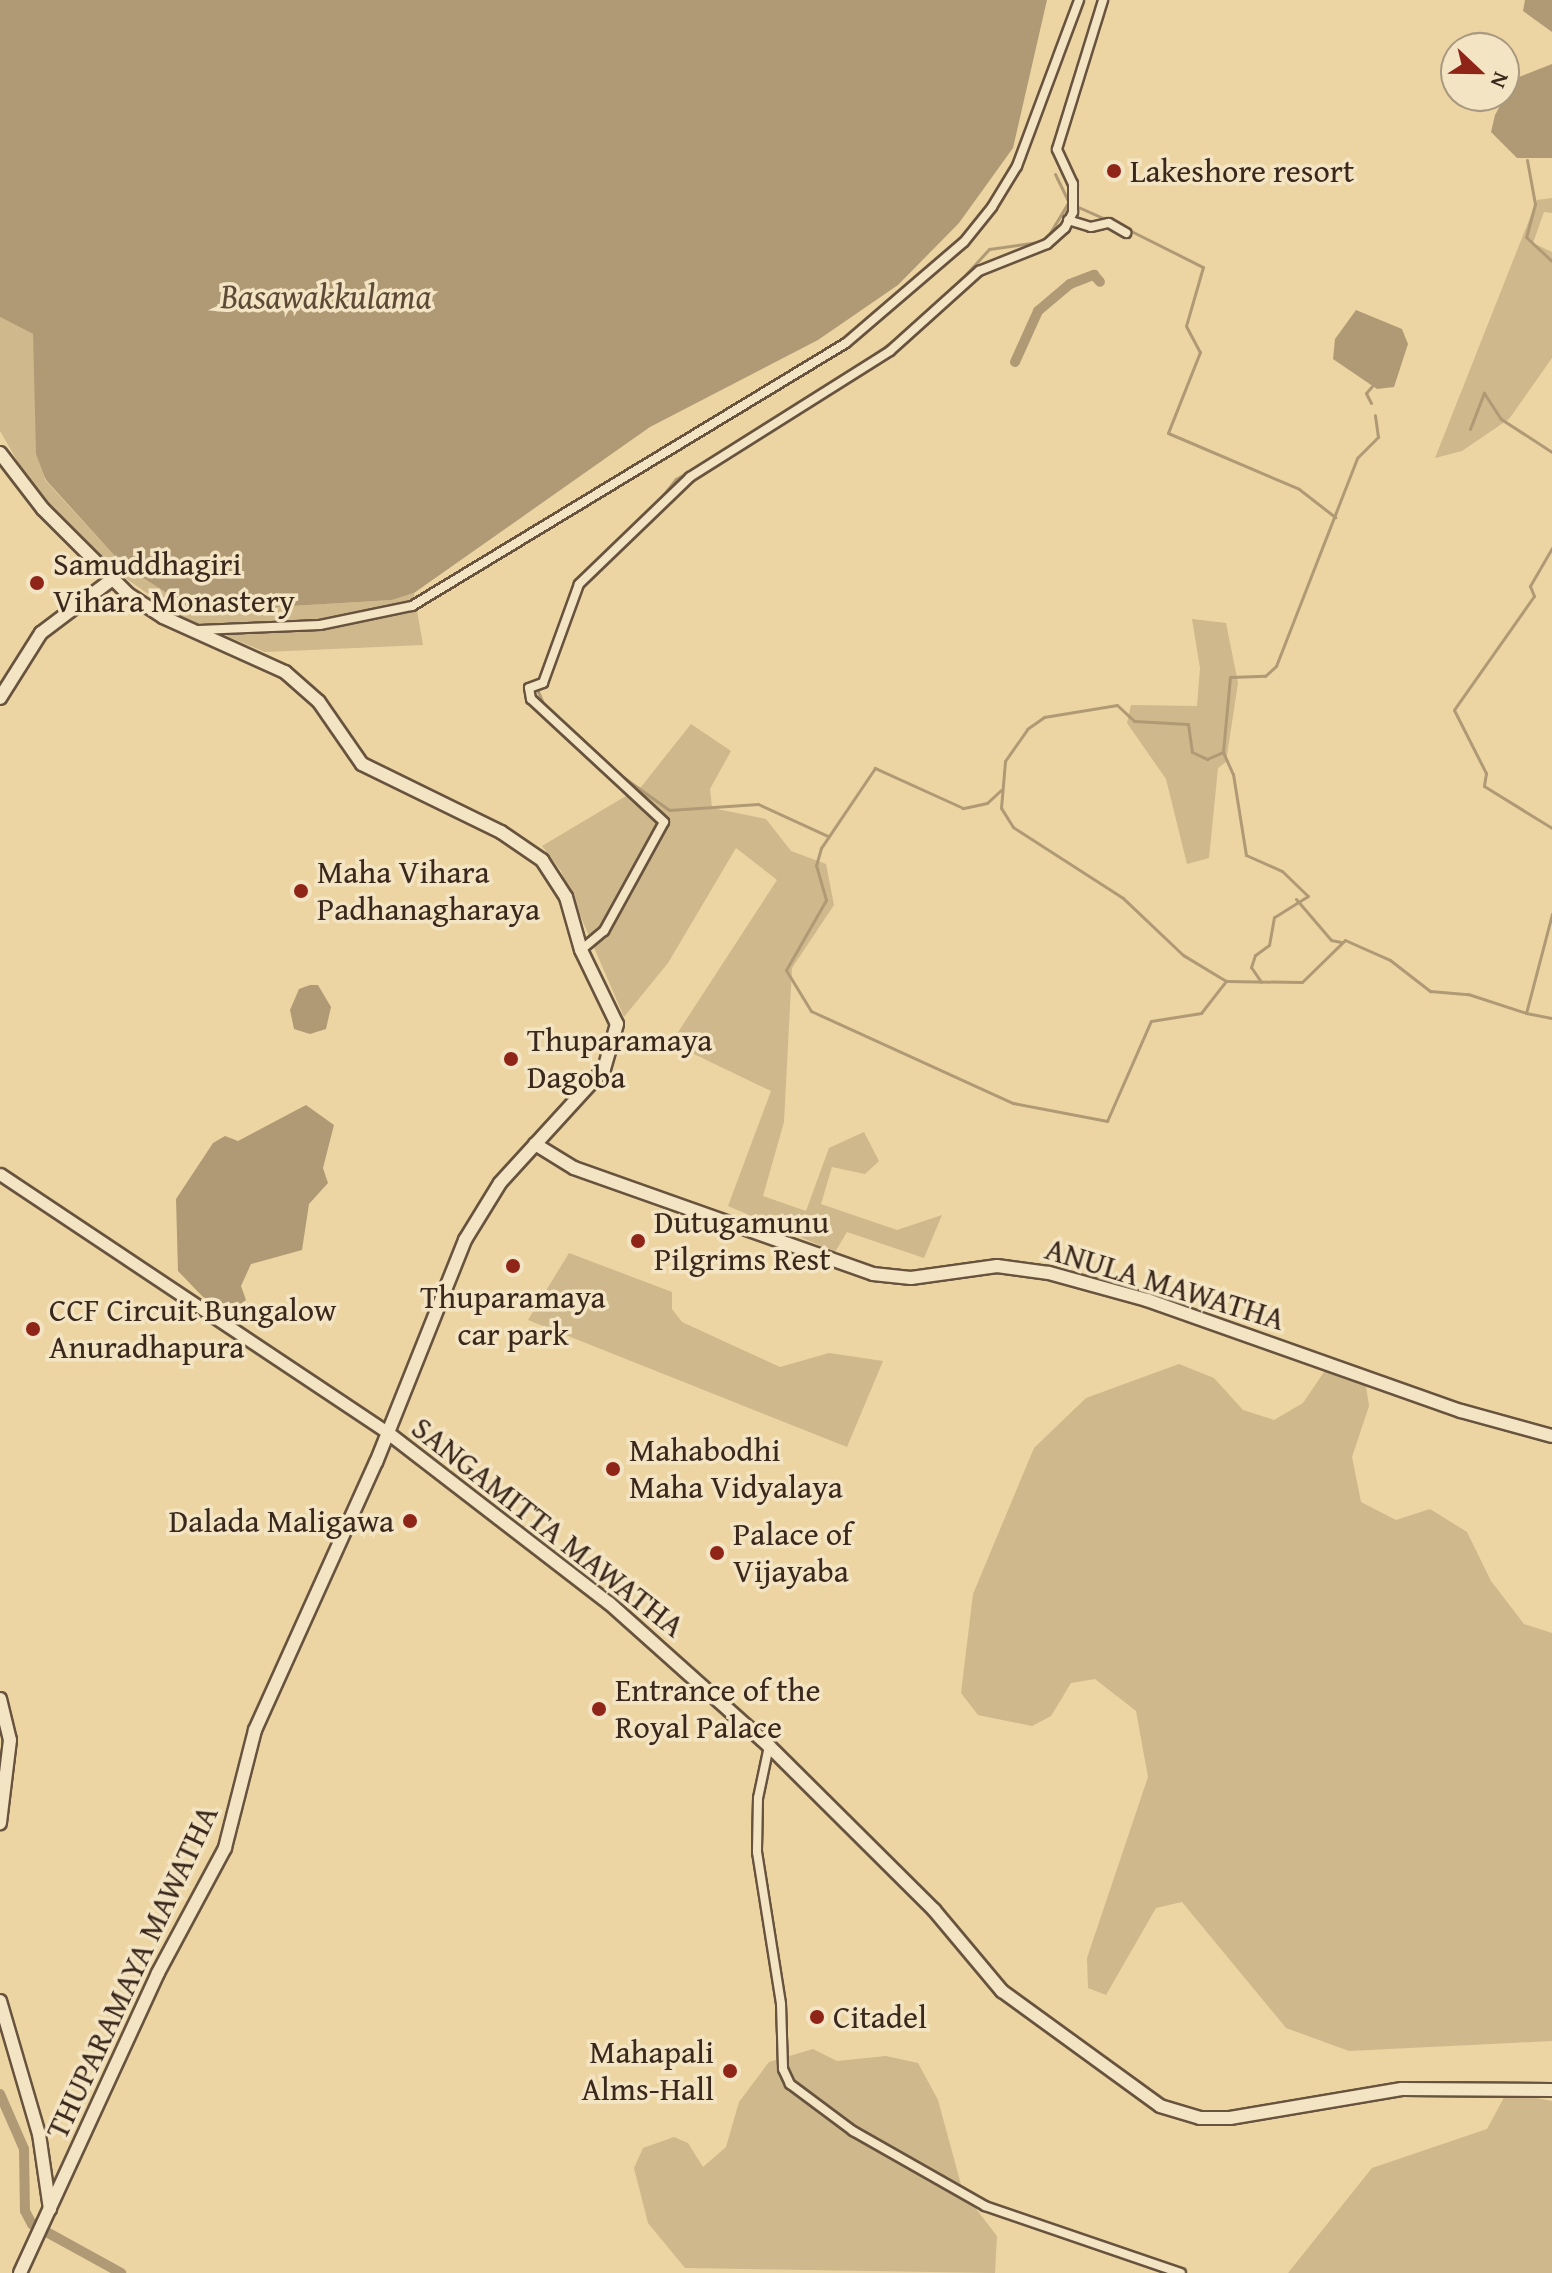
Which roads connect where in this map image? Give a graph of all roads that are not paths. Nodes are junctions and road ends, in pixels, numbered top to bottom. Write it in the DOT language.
graph roads {
  1 [pos="1079,0"];
  2 [pos="1103,0"];
  3 [pos="1068,220"];
  4 [pos="1126,233"];
  5 [pos="0,453"];
  6 [pos="111,580"];
  7 [pos="190,630"];
  8 [pos="0,698"];
  9 [pos="581,950"];
  10 [pos="535,1144"];
  11 [pos="0,1174"];
  12 [pos="388,1433"];
  13 [pos="1552,1436"];
  14 [pos="0,1699"];
  15 [pos="769,1746"];
  16 [pos="0,1823"];
  17 [pos="0,2001"];
  18 [pos="1552,2090"];
  19 [pos="44,2160"];
  20 [pos="72,2161"];
  21 [pos="48,2214"];
  22 [pos="20,2273"];
  23 [pos="1181,2273"];
  1 -- 7 [label="street"];
  2 -- 3 [label="street"];
  3 -- 4 [label="street"];
  3 -- 9 [label="street"];
  5 -- 6 [label="main road, THUPARAMAYA MAWATHA"];
  6 -- 7 [label="main road, THUPARAMAYA MAWATHA"];
  6 -- 8 [label="main road"];
  7 -- 9 [label="main road, THUPARAMAYA MAWATHA"];
  9 -- 10 [label="main road, THUPARAMAYA MAWATHA"];
  10 -- 12 [label="main road, THUPARAMAYA MAWATHA"];
  10 -- 13 [label="main road, ANULA MAWATHA"];
  11 -- 12 [label="street"];
  12 -- 15 [label="main road, SANGAMITTA MAWATHA"];
  12 -- 20 [label="main road, THUPARAMAYA MAWATHA"];
  14 -- 16 [label="main road"];
  15 -- 18 [label="main road, SANGAMITTA MAWATHA"];
  15 -- 23 [label="street"];
  17 -- 19 [label="main road"];
  19 -- 20 [label="main road"];
  19 -- 21 [label="main road"];
  20 -- 21 [label="main road, THUPARAMAYA MAWATHA"];
  21 -- 22 [label="main road, THUPARAMAYA MAWATHA"];
}
